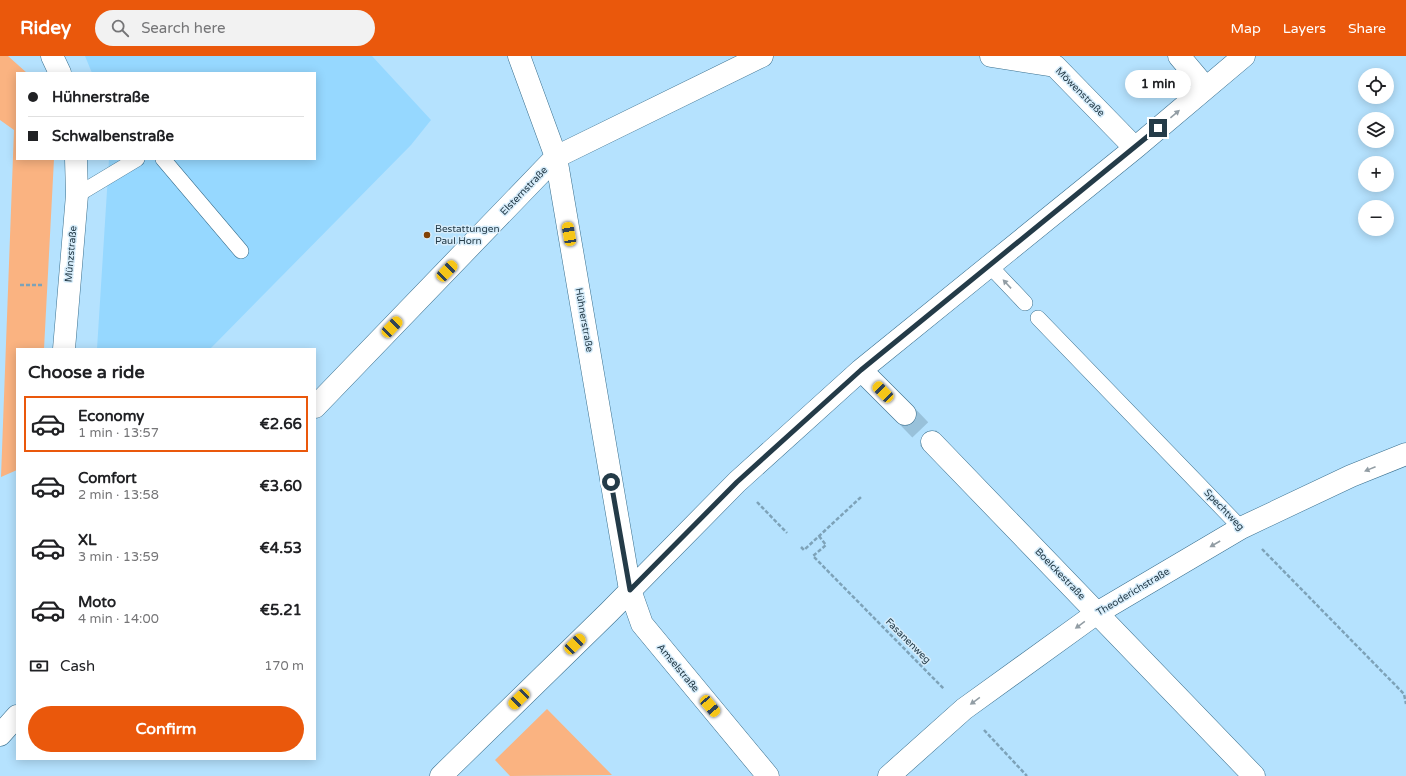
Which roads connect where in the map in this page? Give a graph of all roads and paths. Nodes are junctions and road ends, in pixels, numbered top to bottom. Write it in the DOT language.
graph roads {
  1 [pos="52,56"];
  2 [pos="519,56"];
  3 [pos="762,56"];
  4 [pos="990,56"];
  5 [pos="1179,56"];
  6 [pos="1244,56"];
  7 [pos="60,72"];
  8 [pos="1206,88"];
  9 [pos="1135,148"];
  10 [pos="556,157"];
  11 [pos="76,160"];
  12 [pos="135,160"];
  13 [pos="164,160"];
  14 [pos="76,195"];
  15 [pos="241,251"];
  16 [pos="989,265"];
  17 [pos="1025,303"];
  18 [pos="1038,318"];
  19 [pos="64,348"];
  20 [pos="861,370"];
  21 [pos="316,406"];
  22 [pos="905,414"];
  23 [pos="932,442"];
  24 [pos="1406,454"];
  25 [pos="737,482"];
  26 [pos="861,497"];
  27 [pos="1241,528"];
  28 [pos="787,533"];
  29 [pos="819,536"];
  30 [pos="801,547"];
  31 [pos="630,590"];
  32 [pos="1097,613"];
  33 [pos="1406,704"];
  34 [pos="16,709"];
  35 [pos="964,709"];
  36 [pos="0,713"];
  37 [pos="16,717"];
  38 [pos="0,735"];
  39 [pos="440,776"];
  40 [pos="768,776"];
  41 [pos="889,776"];
  42 [pos="1027,776"];
  43 [pos="1254,776"];
  1 -- 7 [label="street"];
  2 -- 10 [label="street, Hühnerstraße"];
  3 -- 10 [label="street, Elsternstraße"];
  4 -- 9 [label="street, Möwenstraße"];
  5 -- 8 [label="street"];
  6 -- 8 [label="street"];
  9 -- 8 [label="street, one-way"];
  9 -- 16 [label="street"];
  10 -- 21 [label="street, Elsternstraße"];
  10 -- 31 [label="street, Hühnerstraße"];
  11 -- 14 [label="street, Münzstraße"];
  12 -- 14 [label="lane"];
  13 -- 15 [label="lane"];
  14 -- 19 [label="street, Münzstraße"];
  17 -- 16 [label="lane, one-way"];
  16 -- 20 [label="street"];
  18 -- 27 [label="lane, Spechtweg"];
  20 -- 22 [label="street"];
  20 -- 25 [label="street"];
  23 -- 32 [label="street, Boelckestraße"];
  24 -- 27 [label="street, Theoderichstraße, one-way"];
  25 -- 28 [label="path"];
  25 -- 31 [label="street"];
  26 -- 29 [label="path"];
  27 -- 32 [label="street, Theoderichstraße, one-way"];
  27 -- 33 [label="path, Spechtweg"];
  29 -- 30 [label="path"];
  29 -- 35 [label="path, Fasanenweg"];
  31 -- 39 [label="street"];
  31 -- 40 [label="street, Amselstraße"];
  32 -- 35 [label="street, Theoderichstraße, one-way"];
  32 -- 43 [label="street, Boelckestraße"];
  34 -- 36 [label="street"];
  35 -- 41 [label="street, Theoderichstraße"];
  35 -- 42 [label="path, Fasanenweg"];
  37 -- 38 [label="street"];
}
